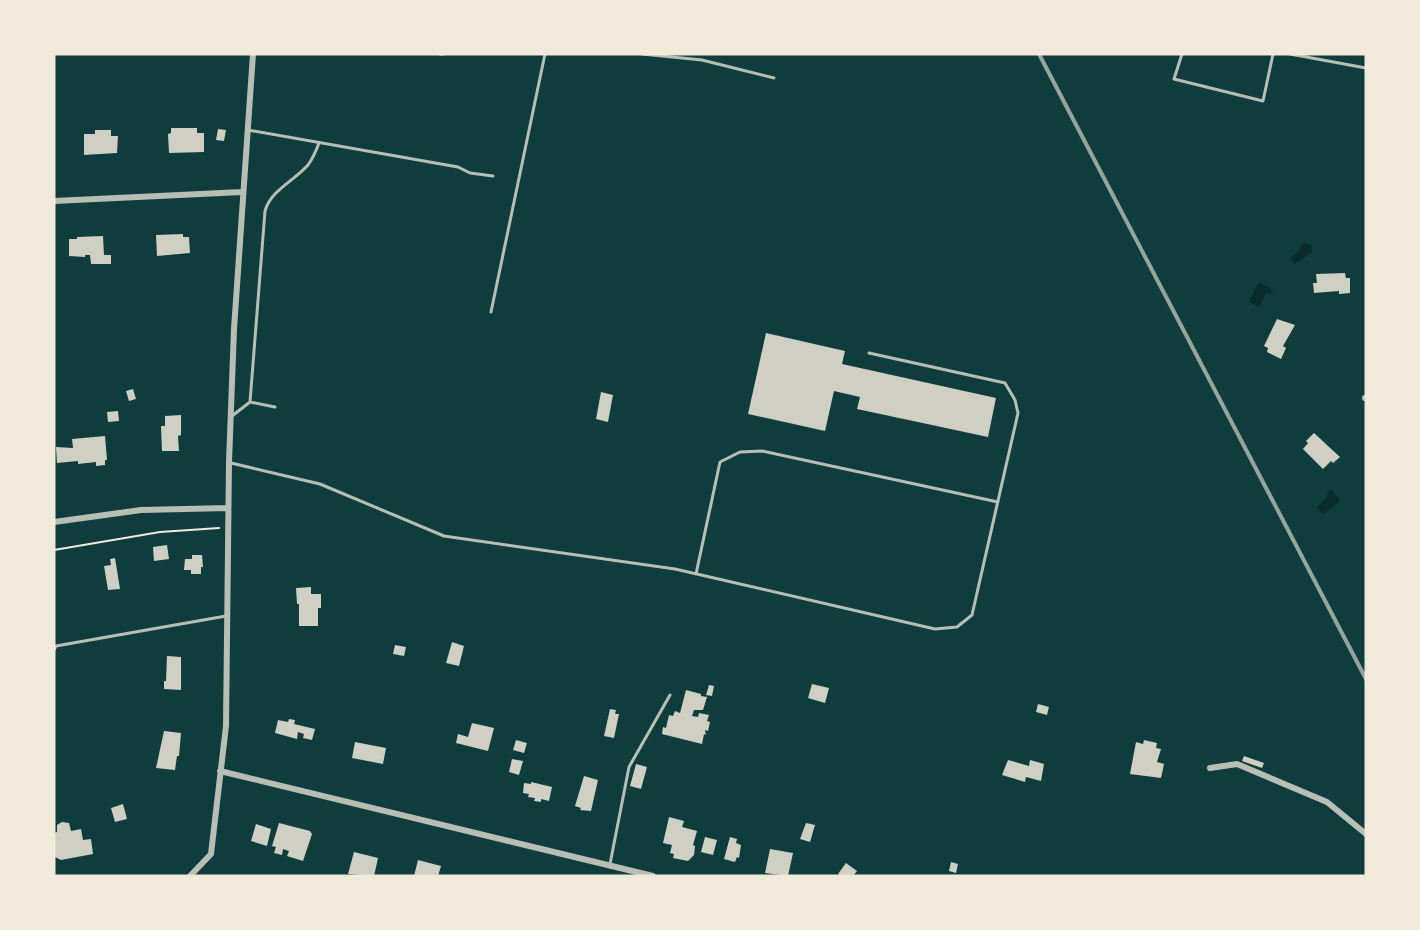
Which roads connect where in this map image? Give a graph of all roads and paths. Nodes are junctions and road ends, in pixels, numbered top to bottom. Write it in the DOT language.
graph roads {
  1 [pos="253,54"];
  2 [pos="545,54"];
  3 [pos="642,54"];
  4 [pos="1182,54"];
  5 [pos="1272,54"];
  6 [pos="1290,54"];
  7 [pos="1366,68"];
  8 [pos="774,78"];
  9 [pos="246,130"];
  10 [pos="319,143"];
  11 [pos="493,176"];
  12 [pos="242,192"];
  13 [pos="54,201"];
  14 [pos="491,312"];
  15 [pos="869,353"];
  16 [pos="250,402"];
  17 [pos="275,407"];
  18 [pos="231,417"];
  19 [pos="229,462"];
  20 [pos="998,502"];
  21 [pos="228,508"];
  22 [pos="54,522"];
  23 [pos="228,528"];
  24 [pos="54,550"];
  25 [pos="696,574"];
  26 [pos="228,615"];
  27 [pos="54,650"];
  28 [pos="670,695"];
  29 [pos="1210,768"];
  30 [pos="220,771"];
  31 [pos="1366,834"];
  32 [pos="610,866"];
  33 [pos="190,876"];
  34 [pos="653,876"];
  1 -- 9 [label="street"];
  2 -- 14 [label="lane"];
  3 -- 8 [label="lane"];
  4 -- 5 [label="lane"];
  6 -- 7 [label="lane"];
  9 -- 10 [label="lane"];
  9 -- 12 [label="street"];
  10 -- 11 [label="lane"];
  10 -- 16 [label="lane"];
  12 -- 13 [label="street"];
  12 -- 18 [label="street"];
  15 -- 20 [label="lane"];
  16 -- 17 [label="lane"];
  16 -- 18 [label="lane"];
  18 -- 19 [label="street"];
  19 -- 21 [label="street"];
  19 -- 25 [label="lane"];
  20 -- 25 [label="lane"];
  20 -- 25 [label="lane"];
  21 -- 22 [label="street"];
  21 -- 23 [label="street"];
  23 -- 24 [label="path"];
  23 -- 26 [label="street"];
  26 -- 27 [label="lane"];
  26 -- 30 [label="street"];
  28 -- 32 [label="lane"];
  29 -- 31 [label="street"];
  30 -- 32 [label="street"];
  30 -- 33 [label="street"];
  32 -- 34 [label="street"];
}
